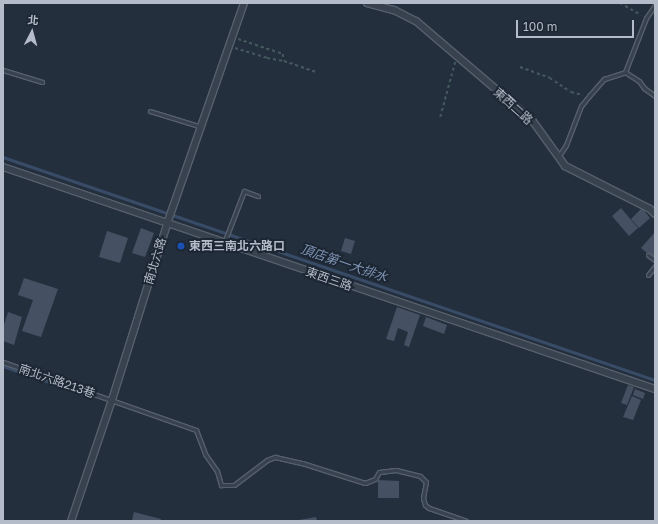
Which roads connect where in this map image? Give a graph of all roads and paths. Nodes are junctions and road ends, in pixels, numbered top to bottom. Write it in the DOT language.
graph roads {
  1 [pos="244,3"];
  2 [pos="367,3"];
  3 [pos="620,3"];
  4 [pos="655,5"];
  5 [pos="646,18"];
  6 [pos="233,37"];
  7 [pos="230,46"];
  8 [pos="456,56"];
  9 [pos="284,61"];
  10 [pos="520,67"];
  11 [pos="3,70"];
  12 [pos="316,72"];
  13 [pos="625,72"];
  14 [pos="42,82"];
  15 [pos="589,96"];
  16 [pos="655,96"];
  17 [pos="150,111"];
  18 [pos="440,117"];
  19 [pos="202,127"];
  20 [pos="558,157"];
  21 [pos="3,167"];
  22 [pos="258,196"];
  23 [pos="655,214"];
  24 [pos="167,224"];
  25 [pos="224,243"];
  26 [pos="648,256"];
  27 [pos="655,260"];
  28 [pos="655,266"];
  29 [pos="648,275"];
  30 [pos="3,362"];
  31 [pos="655,389"];
  32 [pos="112,400"];
  33 [pos="71,521"];
  34 [pos="466,521"];
  1 -- 6 [label="street, 南北六路"];
  2 -- 8 [label="street, 東西二路"];
  3 -- 5 [label="path"];
  4 -- 5 [label="lane"];
  5 -- 13 [label="lane"];
  6 -- 7 [label="street, 南北六路"];
  6 -- 9 [label="path"];
  7 -- 9 [label="path"];
  7 -- 19 [label="street, 南北六路"];
  8 -- 18 [label="path"];
  8 -- 20 [label="street, 東西二路"];
  9 -- 12 [label="path"];
  10 -- 15 [label="path"];
  11 -- 14 [label="lane"];
  13 -- 15 [label="lane"];
  13 -- 16 [label="lane"];
  15 -- 20 [label="lane"];
  17 -- 19 [label="lane"];
  19 -- 24 [label="street, 南北六路"];
  20 -- 23 [label="street, 東西二路"];
  21 -- 24 [label="street, 東西三路"];
  22 -- 25 [label="lane"];
  24 -- 25 [label="street, 東西三路"];
  24 -- 32 [label="street, 南北六路"];
  25 -- 31 [label="street, 東西三路"];
  26 -- 27 [label="lane"];
  28 -- 29 [label="lane"];
  30 -- 32 [label="lane, 南北六路213巷"];
  32 -- 33 [label="street, 南北六路"];
  32 -- 34 [label="lane, 南北六路213巷"];
}
